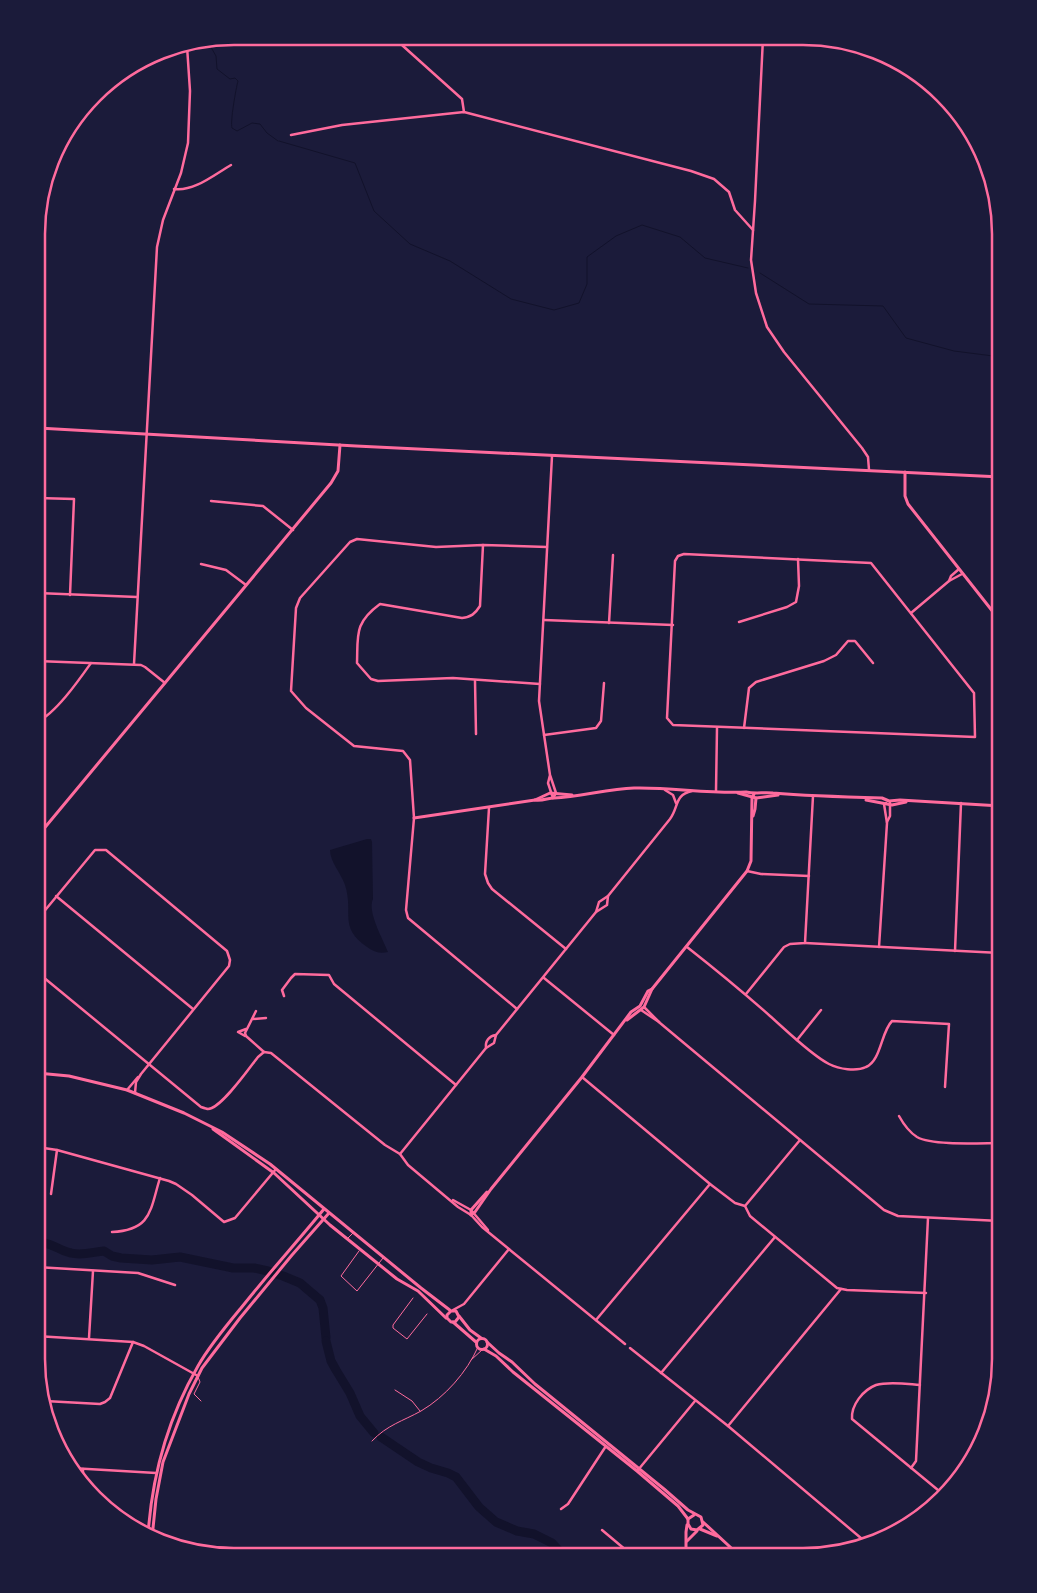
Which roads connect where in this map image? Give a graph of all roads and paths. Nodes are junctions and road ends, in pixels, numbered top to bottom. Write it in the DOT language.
graph roads {
  1 [pos="403,45"];
  2 [pos="763,45"];
  3 [pos="187,51"];
  4 [pos="464,112"];
  5 [pos="291,135"];
  6 [pos="231,165"];
  7 [pos="174,189"];
  8 [pos="753,230"];
  9 [pos="45,428"];
  10 [pos="146,434"];
  11 [pos="340,445"];
  12 [pos="552,456"];
  13 [pos="869,470"];
  14 [pos="905,472"];
  15 [pos="992,477"];
  16 [pos="45,498"];
  17 [pos="211,501"];
  18 [pos="292,530"];
  19 [pos="483,545"];
  20 [pos="547,547"];
  21 [pos="613,555"];
  22 [pos="798,559"];
  23 [pos="201,564"];
  24 [pos="959,569"];
  25 [pos="962,574"];
  26 [pos="949,581"];
  27 [pos="246,585"];
  28 [pos="45,593"];
  29 [pos="70,595"];
  30 [pos="137,597"];
  31 [pos="992,611"];
  32 [pos="911,613"];
  33 [pos="544,620"];
  34 [pos="739,622"];
  35 [pos="609,623"];
  36 [pos="673,625"];
  37 [pos="45,661"];
  38 [pos="91,663"];
  39 [pos="873,663"];
  40 [pos="134,664"];
  41 [pos="475,681"];
  42 [pos="165,683"];
  43 [pos="604,683"];
  44 [pos="540,684"];
  45 [pos="45,718"];
  46 [pos="717,728"];
  47 [pos="744,728"];
  48 [pos="476,734"];
  49 [pos="544,735"];
  50 [pos="550,775"];
  51 [pos="663,789"];
  52 [pos="676,791"];
  53 [pos="693,791"];
  54 [pos="716,791"];
  55 [pos="550,793"];
  56 [pos="556,793"];
  57 [pos="572,796"];
  58 [pos="813,796"];
  59 [pos="754,797"];
  60 [pos="553,798"];
  61 [pos="677,798"];
  62 [pos="860,798"];
  63 [pos="535,800"];
  64 [pos="890,803"];
  65 [pos="961,803"];
  66 [pos="884,804"];
  67 [pos="992,805"];
  68 [pos="489,808"];
  69 [pos="414,818"];
  70 [pos="887,823"];
  71 [pos="45,827"];
  72 [pos="747,871"];
  73 [pos="809,876"];
  74 [pos="56,896"];
  75 [pos="608,896"];
  76 [pos="45,910"];
  77 [pos="596,912"];
  78 [pos="805,943"];
  79 [pos="686,947"];
  80 [pos="879,947"];
  81 [pos="566,949"];
  82 [pos="955,951"];
  83 [pos="992,953"];
  84 [pos="543,977"];
  85 [pos="45,979"];
  86 [pos="746,994"];
  87 [pos="284,996"];
  88 [pos="642,1007"];
  89 [pos="517,1009"];
  90 [pos="193,1010"];
  91 [pos="821,1010"];
  92 [pos="256,1011"];
  93 [pos="266,1018"];
  94 [pos="253,1019"];
  95 [pos="247,1028"];
  96 [pos="496,1035"];
  97 [pos="614,1035"];
  98 [pos="246,1036"];
  99 [pos="797,1040"];
  100 [pos="486,1048"];
  101 [pos="264,1052"];
  102 [pos="148,1064"];
  103 [pos="45,1074"];
  104 [pos="140,1074"];
  105 [pos="582,1077"];
  106 [pos="456,1085"];
  107 [pos="945,1087"];
  108 [pos="127,1090"];
  109 [pos="134,1093"];
  110 [pos="899,1116"];
  111 [pos="800,1140"];
  112 [pos="992,1144"];
  113 [pos="45,1148"];
  114 [pos="57,1150"];
  115 [pos="400,1154"];
  116 [pos="275,1171"];
  117 [pos="160,1178"];
  118 [pos="710,1184"];
  119 [pos="51,1194"];
  120 [pos="746,1206"];
  121 [pos="324,1209"];
  122 [pos="330,1213"];
  123 [pos="472,1213"];
  124 [pos="319,1215"];
  125 [pos="928,1218"];
  126 [pos="324,1220"];
  127 [pos="992,1220"];
  128 [pos="112,1232"];
  129 [pos="353,1232"];
  130 [pos="774,1237"];
  131 [pos="347,1239"];
  132 [pos="509,1249"];
  133 [pos="360,1250"];
  134 [pos="383,1257"];
  135 [pos="378,1264"];
  136 [pos="45,1268"];
  137 [pos="93,1271"];
  138 [pos="175,1285"];
  139 [pos="841,1289"];
  140 [pos="926,1293"];
  141 [pos="413,1298"];
  142 [pos="462,1305"];
  143 [pos="452,1310"];
  144 [pos="427,1314"];
  145 [pos="458,1315"];
  146 [pos="447,1318"];
  147 [pos="596,1320"];
  148 [pos="453,1322"];
  149 [pos="45,1336"];
  150 [pos="90,1338"];
  151 [pos="482,1338"];
  152 [pos="133,1342"];
  153 [pos="476,1342"];
  154 [pos="487,1342"];
  155 [pos="625,1344"];
  156 [pos="478,1347"];
  157 [pos="630,1348"];
  158 [pos="483,1350"];
  159 [pos="471,1361"];
  160 [pos="194,1374"];
  161 [pos="661,1374"];
  162 [pos="198,1376"];
  163 [pos="920,1385"];
  164 [pos="395,1390"];
  165 [pos="696,1400"];
  166 [pos="50,1401"];
  167 [pos="201,1401"];
  168 [pos="420,1411"];
  169 [pos="728,1426"];
  170 [pos="372,1441"];
  171 [pos="607,1444"];
  172 [pos="911,1468"];
  173 [pos="83,1469"];
  174 [pos="638,1469"];
  175 [pos="83,1473"];
  176 [pos="156,1473"];
  177 [pos="160,1476"];
  178 [pos="938,1491"];
  179 [pos="561,1509"];
  180 [pos="694,1515"];
  181 [pos="688,1519"];
  182 [pos="703,1522"];
  183 [pos="688,1524"];
  184 [pos="149,1527"];
  185 [pos="153,1529"];
  186 [pos="602,1530"];
  187 [pos="699,1530"];
  188 [pos="720,1538"];
  189 [pos="862,1539"];
  190 [pos="687,1541"];
  191 [pos="623,1548"];
  192 [pos="687,1548"];
  193 [pos="732,1548"];
  1 -- 4 [label="street"];
  2 -- 8 [label="street"];
  3 -- 7 [label="street"];
  4 -- 5 [label="street"];
  4 -- 8 [label="street"];
  6 -- 7 [label="street"];
  7 -- 10 [label="street"];
  8 -- 13 [label="street"];
  9 -- 10 [label="street"];
  10 -- 11 [label="street"];
  10 -- 30 [label="street"];
  11 -- 12 [label="street"];
  11 -- 18 [label="street"];
  12 -- 13 [label="street"];
  12 -- 20 [label="street"];
  13 -- 14 [label="street"];
  14 -- 15 [label="street"];
  14 -- 24 [label="street"];
  16 -- 29 [label="street"];
  17 -- 18 [label="street"];
  18 -- 27 [label="street"];
  19 -- 20 [label="street"];
  19 -- 41 [label="street"];
  19 -- 69 [label="street"];
  20 -- 33 [label="street"];
  21 -- 35 [label="street"];
  22 -- 32 [label="street"];
  22 -- 34 [label="street"];
  22 -- 36 [label="street"];
  23 -- 27 [label="street"];
  24 -- 25 [label="street"];
  24 -- 26 [label="street"];
  25 -- 26 [label="street"];
  25 -- 31 [label="street"];
  26 -- 32 [label="street"];
  27 -- 42 [label="street"];
  28 -- 29 [label="street"];
  29 -- 30 [label="street"];
  30 -- 40 [label="street"];
  32 -- 47 [label="street"];
  33 -- 35 [label="street"];
  33 -- 44 [label="street"];
  35 -- 36 [label="street"];
  36 -- 46 [label="street"];
  37 -- 38 [label="street"];
  38 -- 40 [label="street"];
  38 -- 45 [label="street"];
  39 -- 47 [label="street"];
  40 -- 42 [label="street"];
  41 -- 44 [label="street"];
  41 -- 48 [label="street"];
  42 -- 71 [label="street"];
  43 -- 49 [label="street"];
  44 -- 49 [label="street"];
  46 -- 47 [label="street"];
  46 -- 54 [label="street"];
  49 -- 50 [label="street"];
  50 -- 55 [label="street"];
  50 -- 56 [label="street"];
  51 -- 52 [label="street"];
  51 -- 57 [label="street"];
  51 -- 61 [label="street"];
  52 -- 53 [label="street"];
  52 -- 61 [label="street"];
  53 -- 54 [label="street"];
  53 -- 61 [label="street"];
  54 -- 59 [label="street"];
  55 -- 56 [label="street"];
  55 -- 60 [label="street"];
  55 -- 63 [label="street"];
  56 -- 57 [label="street"];
  56 -- 60 [label="street"];
  57 -- 60 [label="street"];
  58 -- 59 [label="street"];
  58 -- 62 [label="street"];
  58 -- 73 [label="street"];
  59 -- 72 [label="street"];
  60 -- 63 [label="street"];
  61 -- 75 [label="street"];
  62 -- 64 [label="street"];
  62 -- 66 [label="street"];
  63 -- 68 [label="street"];
  64 -- 65 [label="street"];
  64 -- 66 [label="street"];
  64 -- 70 [label="street"];
  65 -- 67 [label="street"];
  65 -- 82 [label="street"];
  66 -- 70 [label="street"];
  68 -- 69 [label="street"];
  68 -- 81 [label="street"];
  69 -- 89 [label="street"];
  70 -- 80 [label="street"];
  72 -- 73 [label="street"];
  72 -- 79 [label="street"];
  73 -- 78 [label="street"];
  74 -- 76 [label="street"];
  74 -- 90 [label="street"];
  74 -- 90 [label="street"];
  75 -- 77 [label="street"];
  75 -- 77 [label="street"];
  77 -- 81 [label="street"];
  78 -- 80 [label="street"];
  78 -- 86 [label="street"];
  79 -- 86 [label="street"];
  79 -- 88 [label="street"];
  80 -- 82 [label="street"];
  81 -- 84 [label="street"];
  82 -- 83 [label="street"];
  84 -- 89 [label="street"];
  84 -- 97 [label="street"];
  85 -- 102 [label="street"];
  86 -- 99 [label="street"];
  87 -- 106 [label="street"];
  88 -- 97 [label="street"];
  88 -- 111 [label="street"];
  89 -- 96 [label="street"];
  90 -- 102 [label="street"];
  91 -- 99 [label="street"];
  92 -- 94 [label="street"];
  93 -- 94 [label="street"];
  94 -- 95 [label="street"];
  95 -- 98 [label="street"];
  95 -- 98 [label="street"];
  96 -- 100 [label="street"];
  96 -- 100 [label="street"];
  97 -- 105 [label="street"];
  98 -- 101 [label="street"];
  99 -- 107 [label="street"];
  100 -- 106 [label="street"];
  101 -- 102 [label="street"];
  101 -- 115 [label="street"];
  102 -- 104 [label="street"];
  103 -- 108 [label="street"];
  104 -- 108 [label="street"];
  104 -- 109 [label="street"];
  105 -- 118 [label="street"];
  105 -- 123 [label="street"];
  106 -- 115 [label="street"];
  108 -- 109 [label="street"];
  109 -- 116 [label="street"];
  110 -- 112 [label="street"];
  111 -- 120 [label="street"];
  111 -- 125 [label="street"];
  113 -- 114 [label="street"];
  114 -- 117 [label="street"];
  114 -- 119 [label="street"];
  115 -- 123 [label="street"];
  116 -- 117 [label="street"];
  116 -- 121 [label="street"];
  116 -- 124 [label="street"];
  117 -- 128 [label="street"];
  118 -- 120 [label="street"];
  118 -- 147 [label="street"];
  120 -- 130 [label="street"];
  121 -- 122 [label="street"];
  121 -- 124 [label="street"];
  122 -- 126 [label="street"];
  122 -- 129 [label="street"];
  123 -- 132 [label="street"];
  124 -- 126 [label="street"];
  124 -- 160 [label="street"];
  125 -- 127 [label="street"];
  125 -- 140 [label="street"];
  126 -- 131 [label="street"];
  126 -- 162 [label="street"];
  129 -- 131 [label="lane"];
  129 -- 134 [label="street"];
  130 -- 139 [label="street"];
  130 -- 161 [label="street"];
  131 -- 133 [label="street"];
  132 -- 142 [label="street"];
  132 -- 147 [label="street"];
  133 -- 135 [label="street"];
  133 -- 135 [label="lane"];
  134 -- 135 [label="lane"];
  134 -- 143 [label="street"];
  135 -- 146 [label="street"];
  136 -- 137 [label="street"];
  137 -- 138 [label="street"];
  137 -- 150 [label="street"];
  139 -- 140 [label="street"];
  139 -- 169 [label="street"];
  140 -- 163 [label="street"];
  141 -- 144 [label="lane"];
  142 -- 143 [label="street"];
  142 -- 145 [label="street"];
  143 -- 145 [label="street"];
  143 -- 146 [label="street"];
  145 -- 148 [label="street"];
  145 -- 151 [label="street"];
  146 -- 148 [label="street"];
  147 -- 155 [label="street"];
  148 -- 153 [label="street"];
  149 -- 150 [label="street"];
  150 -- 152 [label="street"];
  151 -- 153 [label="street"];
  151 -- 154 [label="street"];
  152 -- 160 [label="street"];
  152 -- 166 [label="street"];
  153 -- 156 [label="street"];
  154 -- 158 [label="street"];
  154 -- 171 [label="street"];
  156 -- 158 [label="street"];
  156 -- 159 [label="lane"];
  157 -- 161 [label="street"];
  158 -- 159 [label="lane"];
  158 -- 171 [label="street"];
  159 -- 168 [label="lane"];
  160 -- 162 [label="street"];
  160 -- 176 [label="street"];
  161 -- 165 [label="street"];
  162 -- 167 [label="lane"];
  162 -- 177 [label="street"];
  163 -- 172 [label="street"];
  163 -- 172 [label="street"];
  164 -- 168 [label="lane"];
  165 -- 169 [label="street"];
  165 -- 174 [label="street"];
  168 -- 170 [label="lane"];
  169 -- 189 [label="street"];
  171 -- 174 [label="street"];
  171 -- 179 [label="street"];
  172 -- 178 [label="street"];
  173 -- 175 [label="street"];
  173 -- 176 [label="street"];
  174 -- 180 [label="street"];
  174 -- 181 [label="street"];
  176 -- 177 [label="street"];
  176 -- 184 [label="street"];
  177 -- 185 [label="street"];
  180 -- 181 [label="street"];
  180 -- 182 [label="street"];
  181 -- 183 [label="street"];
  182 -- 187 [label="street"];
  182 -- 188 [label="street"];
  183 -- 187 [label="street"];
  183 -- 190 [label="street"];
  186 -- 191 [label="street"];
  187 -- 188 [label="street"];
  187 -- 190 [label="street"];
  188 -- 193 [label="street"];
  190 -- 192 [label="street"];
}
